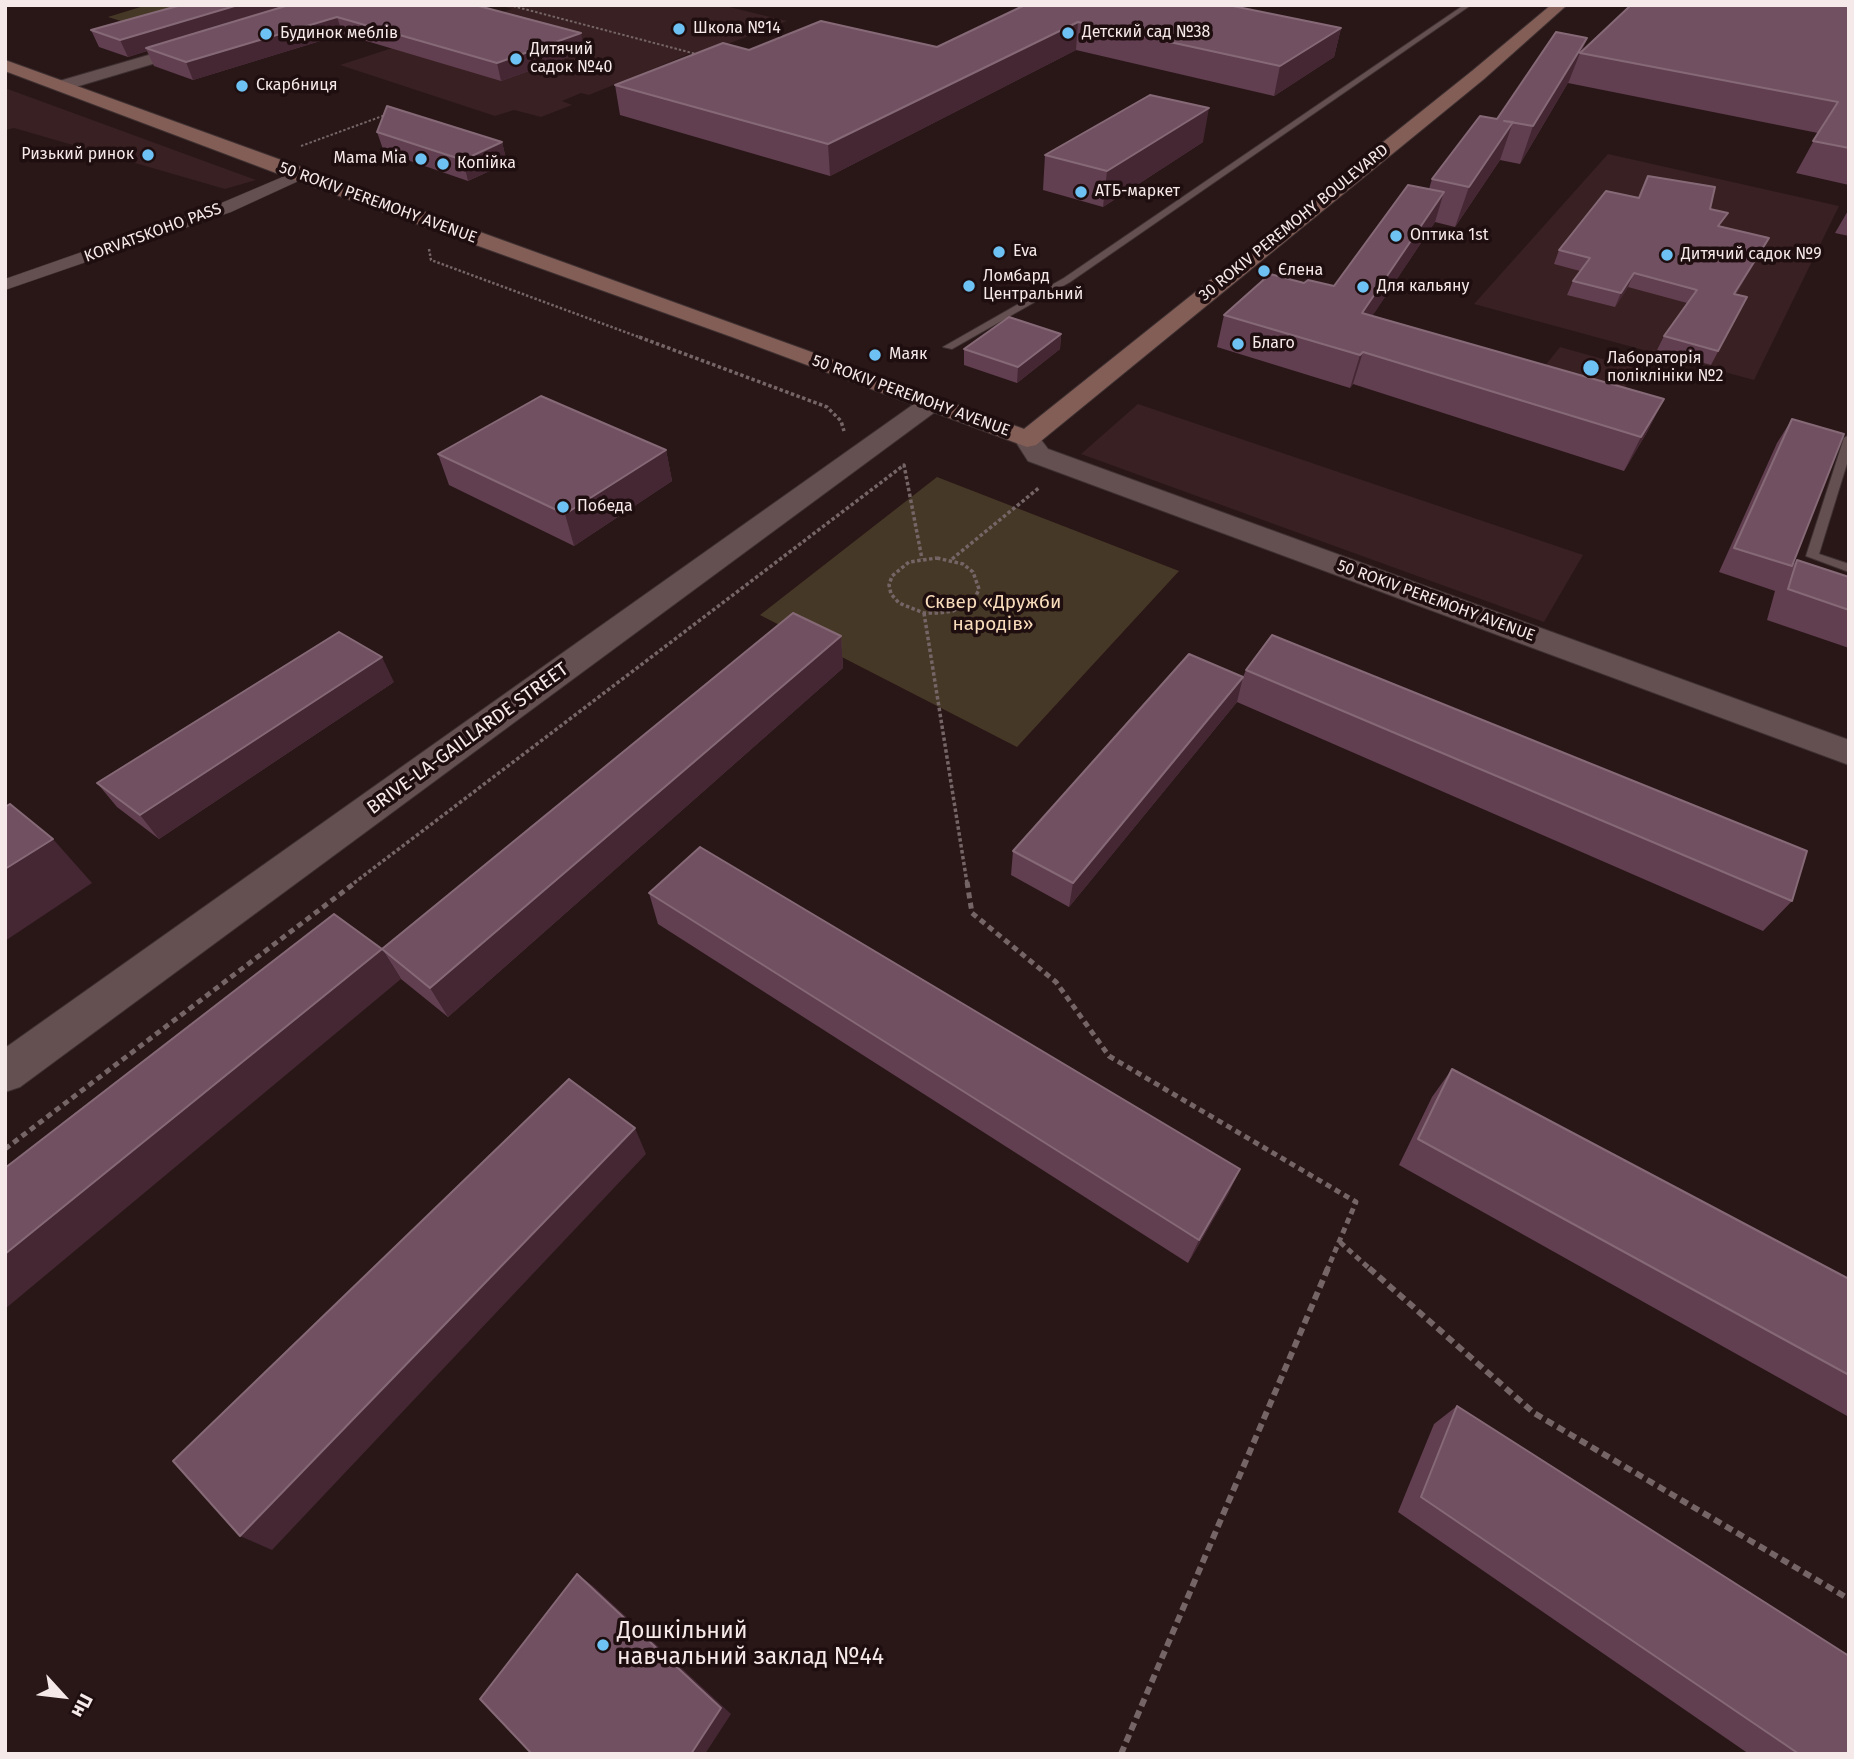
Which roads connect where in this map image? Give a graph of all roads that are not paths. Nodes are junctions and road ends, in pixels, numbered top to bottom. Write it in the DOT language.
graph roads {
  1 [pos="1468,5"];
  2 [pos="1560,5"];
  3 [pos="211,42"];
  4 [pos="5,65"];
  5 [pos="62,86"];
  6 [pos="299,175"];
  7 [pos="5,285"];
  8 [pos="948,347"];
  9 [pos="930,404"];
  10 [pos="1849,438"];
  11 [pos="1027,439"];
  12 [pos="1849,568"];
  13 [pos="1849,753"];
  14 [pos="5,1073"];
  1 -- 8 [label="lane"];
  2 -- 11 [label="main road, 30 ROKIV PEREMOHY BOULEVARD"];
  3 -- 5 [label="street"];
  4 -- 5 [label="main road, 50 ROKIV PEREMOHY AVENUE"];
  5 -- 6 [label="main road, 50 ROKIV PEREMOHY AVENUE"];
  6 -- 7 [label="street, KORVATSKOHO PASS"];
  6 -- 9 [label="main road, 50 ROKIV PEREMOHY AVENUE"];
  9 -- 11 [label="main road, 50 ROKIV PEREMOHY AVENUE"];
  9 -- 14 [label="street, BRIVE-LA-GAILLARDE STREET"];
  10 -- 12 [label="lane"];
  11 -- 13 [label="street, 50 ROKIV PEREMOHY AVENUE"];
}
